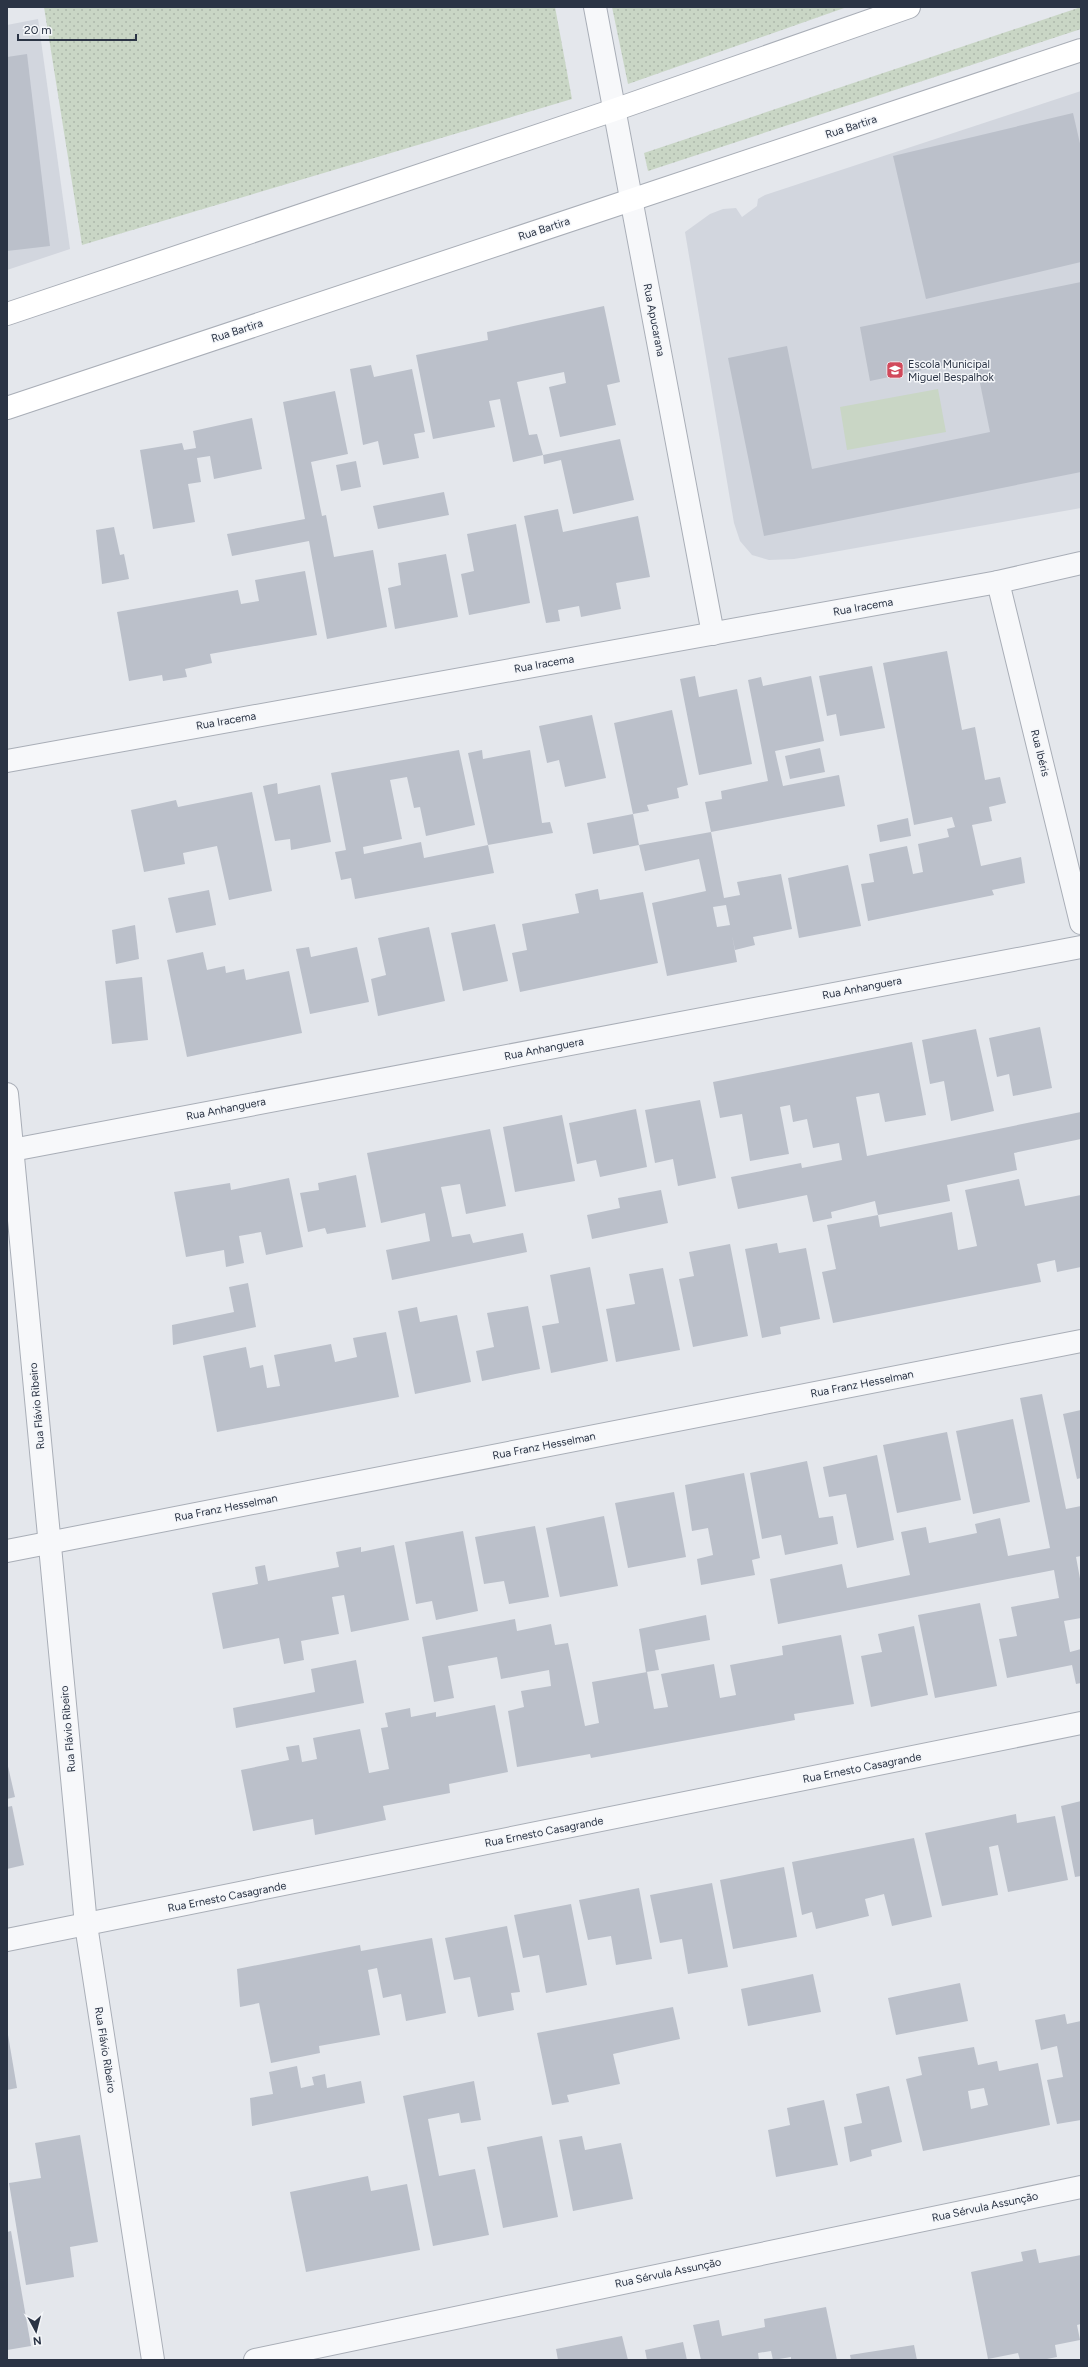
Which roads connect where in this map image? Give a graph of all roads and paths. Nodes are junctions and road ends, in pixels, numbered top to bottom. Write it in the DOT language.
graph roads {
  1 [pos="595,7"];
  2 [pos="909,7"];
  3 [pos="1081,50"];
  4 [pos="614,110"];
  5 [pos="631,200"];
  6 [pos="7,314"];
  7 [pos="7,408"];
  8 [pos="1081,563"];
  9 [pos="998,582"];
  10 [pos="713,634"];
  11 [pos="7,761"];
  12 [pos="1081,923"];
  13 [pos="1081,947"];
  14 [pos="7,1094"];
  15 [pos="10,1150"];
  16 [pos="1081,1341"];
  17 [pos="50,1543"];
  18 [pos="7,1551"];
  19 [pos="1081,1723"];
  20 [pos="86,1925"];
  21 [pos="7,1940"];
  22 [pos="1081,2187"];
  23 [pos="152,2360"];
  24 [pos="255,2360"];
  1 -- 4 [label="street, Rua Apucarana"];
  2 -- 4 [label="street"];
  3 -- 5 [label="street, Rua Bartira"];
  4 -- 5 [label="street, Rua Apucarana"];
  4 -- 6 [label="street"];
  5 -- 7 [label="street, Rua Bartira"];
  5 -- 10 [label="street, Rua Apucarana"];
  8 -- 9 [label="street, Rua Iracema"];
  9 -- 10 [label="street, Rua Iracema"];
  9 -- 12 [label="street, Rua Ibéris"];
  10 -- 11 [label="street, Rua Iracema"];
  13 -- 15 [label="street, Rua Anhanguera"];
  14 -- 15 [label="street, Rua Flávio Ribeiro"];
  15 -- 17 [label="street, Rua Flávio Ribeiro"];
  16 -- 17 [label="street, Rua Franz Hesselman"];
  17 -- 18 [label="street, Rua Franz Hesselman"];
  17 -- 20 [label="street, Rua Flávio Ribeiro"];
  19 -- 20 [label="street, Rua Ernesto Casagrande"];
  20 -- 21 [label="street, Rua Ernesto Casagrande"];
  20 -- 23 [label="street, Rua Flávio Ribeiro"];
  22 -- 24 [label="street, Rua Sérvula Assunção"];
}
